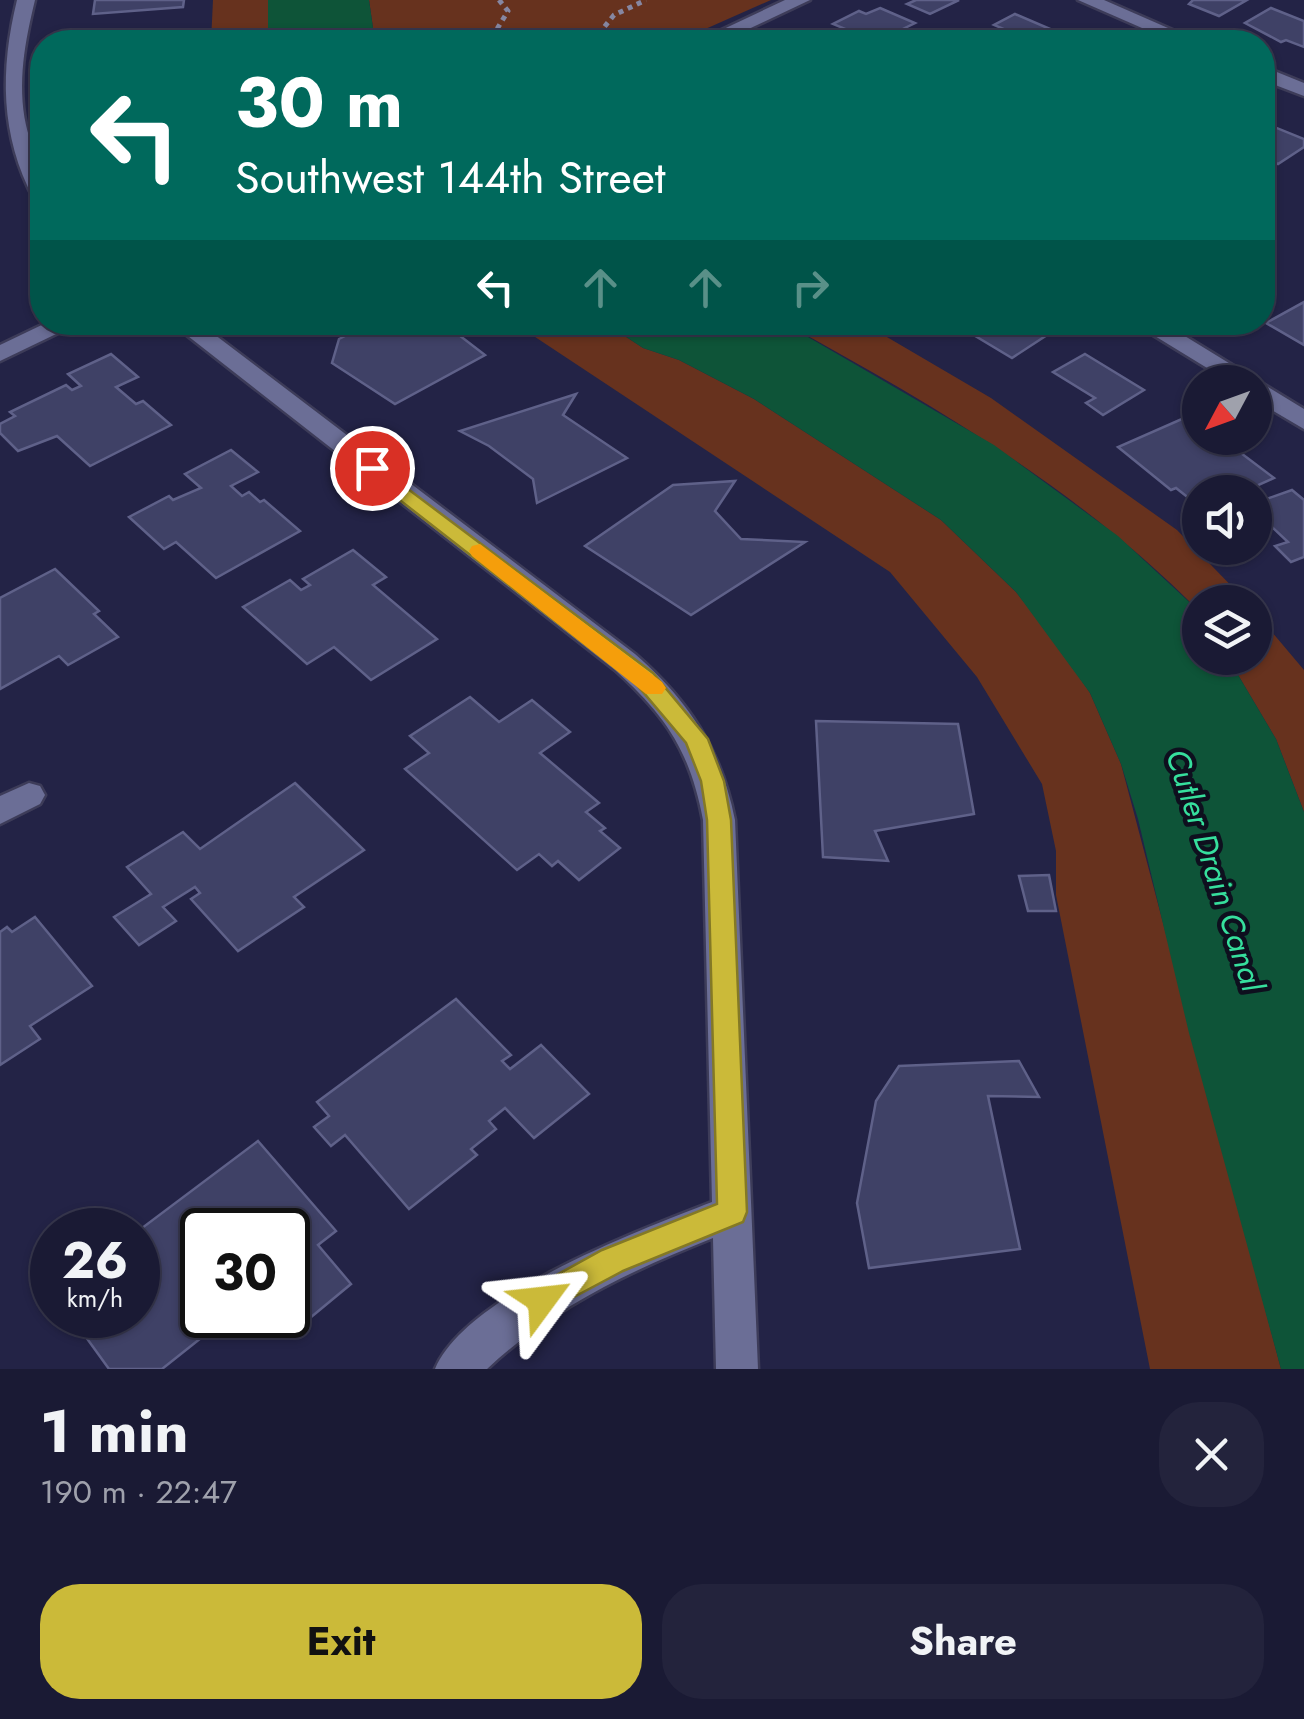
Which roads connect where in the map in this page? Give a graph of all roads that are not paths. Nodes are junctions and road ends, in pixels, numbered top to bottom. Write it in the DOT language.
graph roads {
  1 [pos="26,0"];
  2 [pos="801,0"];
  3 [pos="1087,0"];
  4 [pos="733,30"];
  5 [pos="1161,30"];
  6 [pos="1275,78"];
  7 [pos="1304,90"];
  8 [pos="5,110"];
  9 [pos="30,170"];
  10 [pos="42,335"];
  11 [pos="199,335"];
  12 [pos="1166,335"];
  13 [pos="0,354"];
  14 [pos="1218,365"];
  15 [pos="1272,399"];
  16 [pos="1304,421"];
  17 [pos="28,794"];
  18 [pos="0,811"];
  19 [pos="732,1212"];
  20 [pos="456,1369"];
  21 [pos="737,1369"];
  1 -- 8 [label="street"];
  2 -- 4 [label="street"];
  3 -- 5 [label="street"];
  6 -- 7 [label="street"];
  8 -- 9 [label="street"];
  10 -- 13 [label="street"];
  11 -- 19 [label="street"];
  12 -- 14 [label="street"];
  15 -- 16 [label="street"];
  17 -- 18 [label="street"];
  19 -- 20 [label="street"];
  19 -- 21 [label="street"];
}
